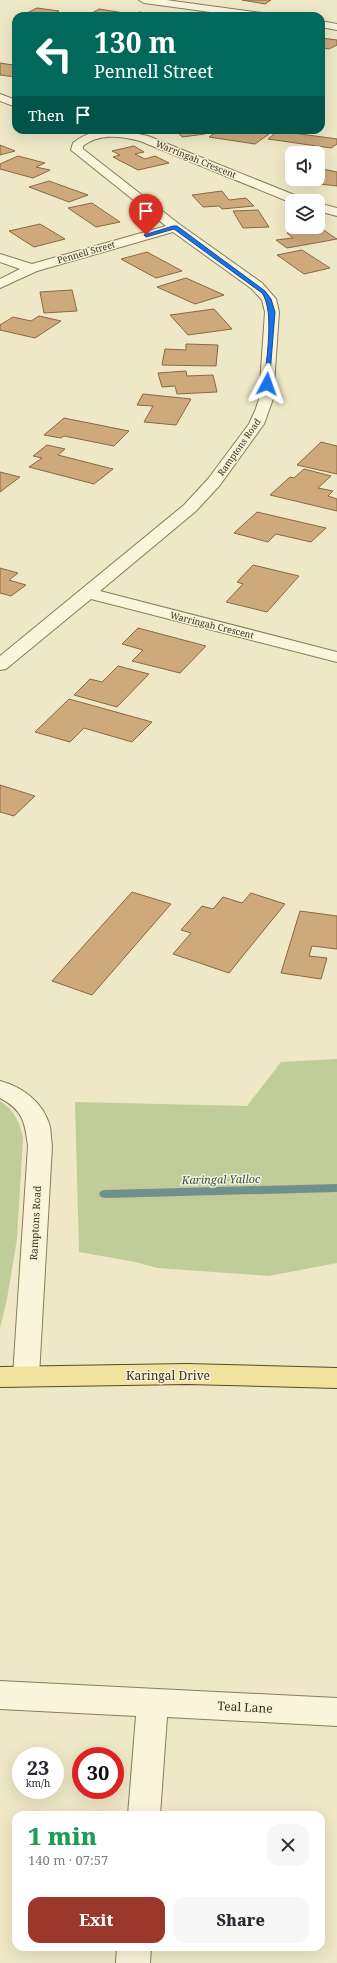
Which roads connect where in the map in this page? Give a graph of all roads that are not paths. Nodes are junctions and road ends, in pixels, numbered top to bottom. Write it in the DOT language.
graph roads {
  1 [pos="144,0"];
  2 [pos="232,12"];
  3 [pos="325,25"];
  4 [pos="337,27"];
  5 [pos="0,97"];
  6 [pos="12,102"];
  7 [pos="91,137"];
  8 [pos="285,196"];
  9 [pos="325,209"];
  10 [pos="337,212"];
  11 [pos="175,227"];
  12 [pos="0,258"];
  13 [pos="32,268"];
  14 [pos="0,284"];
  15 [pos="88,593"];
  16 [pos="337,657"];
  17 [pos="0,665"];
  18 [pos="0,1089"];
  19 [pos="26,1376"];
  20 [pos="0,1377"];
  21 [pos="337,1378"];
  22 [pos="0,1695"];
  23 [pos="153,1702"];
  24 [pos="337,1712"];
  25 [pos="144,1811"];
  26 [pos="134,1951"];
  27 [pos="133,1963"];
  1 -- 2 [label="street"];
  3 -- 4 [label="street"];
  5 -- 6 [label="street"];
  7 -- 8 [label="street, Warringah Crescent"];
  7 -- 11 [label="street, Ramptons Road"];
  9 -- 10 [label="street"];
  11 -- 13 [label="street, Pennell Street"];
  11 -- 15 [label="street, Ramptons Road"];
  12 -- 13 [label="street"];
  13 -- 14 [label="street, Pennell Street"];
  15 -- 16 [label="street, Warringah Crescent"];
  15 -- 17 [label="street, Ramptons Road"];
  18 -- 19 [label="street, Ramptons Road"];
  19 -- 20 [label="main road, Karingal Drive"];
  19 -- 21 [label="main road, Karingal Drive"];
  22 -- 23 [label="street, Teal Lane"];
  23 -- 24 [label="street, Teal Lane"];
  23 -- 25 [label="street"];
  26 -- 27 [label="street"];
}
